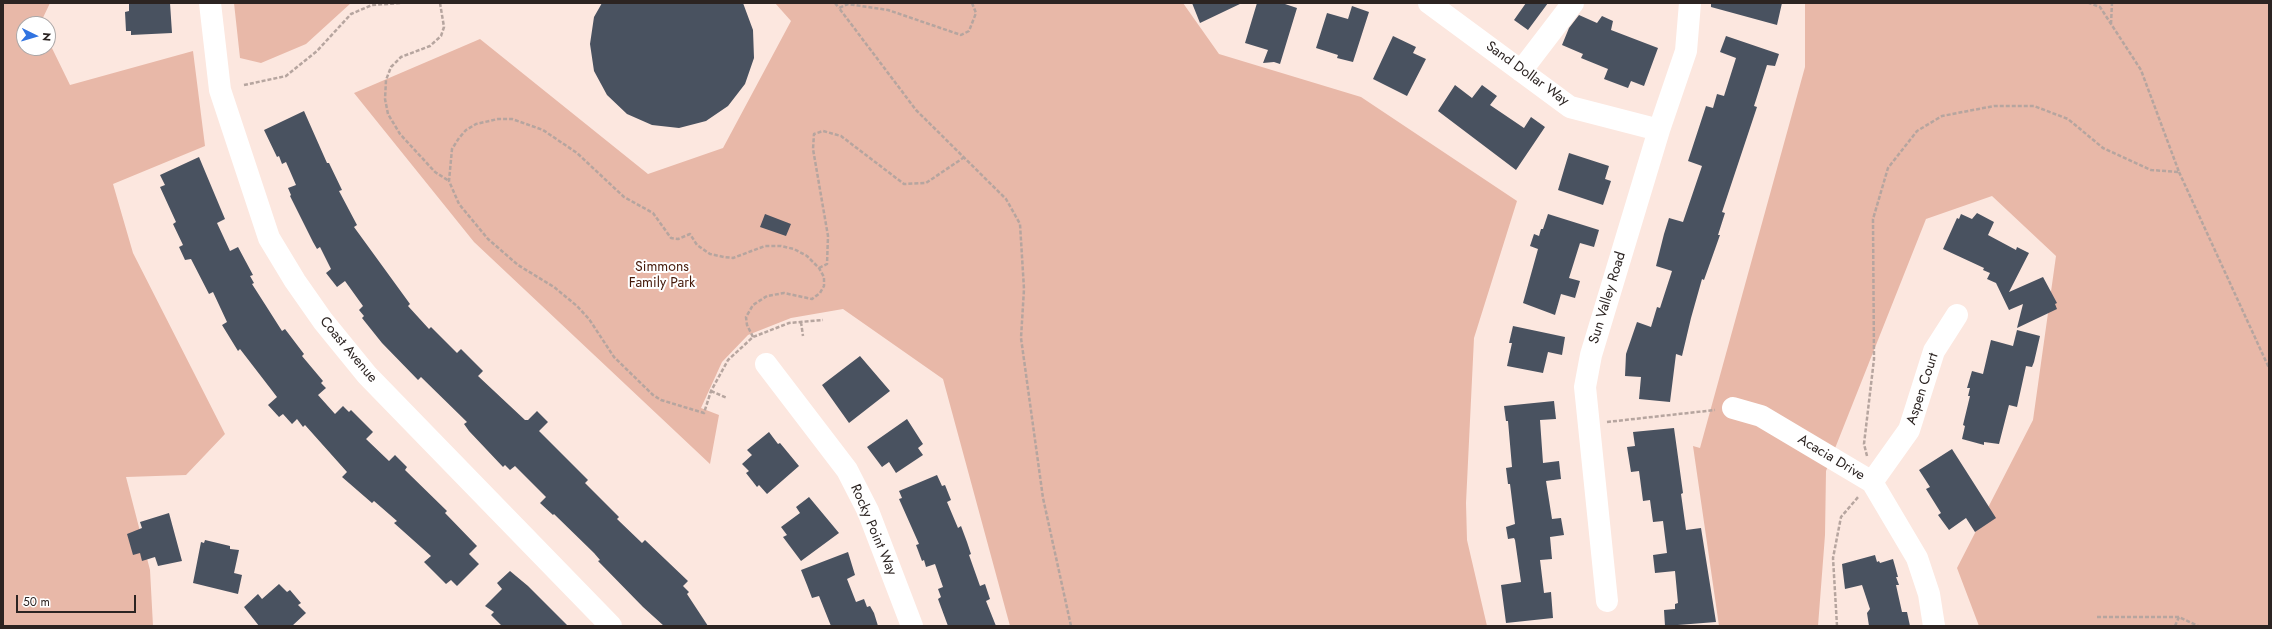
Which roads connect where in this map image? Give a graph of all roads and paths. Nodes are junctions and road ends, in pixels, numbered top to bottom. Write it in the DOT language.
graph roads {
  1 [pos="210,3"];
  2 [pos="401,3"];
  3 [pos="440,3"];
  4 [pos="835,3"];
  5 [pos="972,3"];
  6 [pos="1429,3"];
  7 [pos="1573,3"];
  8 [pos="1690,3"];
  9 [pos="2089,3"];
  10 [pos="2112,3"];
  11 [pos="839,8"];
  12 [pos="2111,24"];
  13 [pos="1521,71"];
  14 [pos="244,85"];
  15 [pos="1659,130"];
  16 [pos="963,158"];
  17 [pos="2179,172"];
  18 [pos="449,181"];
  19 [pos="819,268"];
  20 [pos="1957,315"];
  21 [pos="822,320"];
  22 [pos="801,322"];
  23 [pos="803,336"];
  24 [pos="753,337"];
  25 [pos="766,364"];
  26 [pos="2269,368"];
  27 [pos="711,390"];
  28 [pos="727,398"];
  29 [pos="1733,408"];
  30 [pos="1587,424"];
  31 [pos="1872,482"];
  32 [pos="1607,601"];
  33 [pos="2096,617"];
  34 [pos="2179,617"];
  35 [pos="611,626"];
  36 [pos="912,626"];
  37 [pos="1071,626"];
  38 [pos="1838,626"];
  39 [pos="1934,626"];
  40 [pos="2175,626"];
  41 [pos="2198,626"];
  1 -- 35 [label="street, Coast Avenue"];
  2 -- 14 [label="path"];
  3 -- 18 [label="path"];
  4 -- 11 [label="path"];
  5 -- 11 [label="path"];
  6 -- 13 [label="street, Sand Dollar Way"];
  7 -- 13 [label="street"];
  8 -- 15 [label="street, Sun Valley Road"];
  9 -- 12 [label="path"];
  10 -- 12 [label="path"];
  11 -- 16 [label="path"];
  12 -- 17 [label="path"];
  13 -- 15 [label="street, Sand Dollar Way"];
  15 -- 30 [label="street, Sun Valley Road"];
  16 -- 19 [label="path"];
  16 -- 37 [label="path"];
  17 -- 26 [label="path"];
  17 -- 31 [label="path"];
  18 -- 19 [label="path"];
  18 -- 27 [label="path"];
  19 -- 24 [label="path"];
  20 -- 31 [label="street, Aspen Court"];
  21 -- 22 [label="path"];
  22 -- 23 [label="path"];
  22 -- 24 [label="path"];
  24 -- 27 [label="path"];
  25 -- 36 [label="street, Rocky Point Way"];
  27 -- 28 [label="path"];
  29 -- 30 [label="path"];
  29 -- 31 [label="street, Acacia Drive"];
  30 -- 32 [label="street, Sun Valley Road"];
  31 -- 38 [label="path"];
  31 -- 39 [label="street, Acacia Drive"];
  33 -- 34 [label="path"];
  34 -- 40 [label="path"];
  34 -- 41 [label="path"];
}
